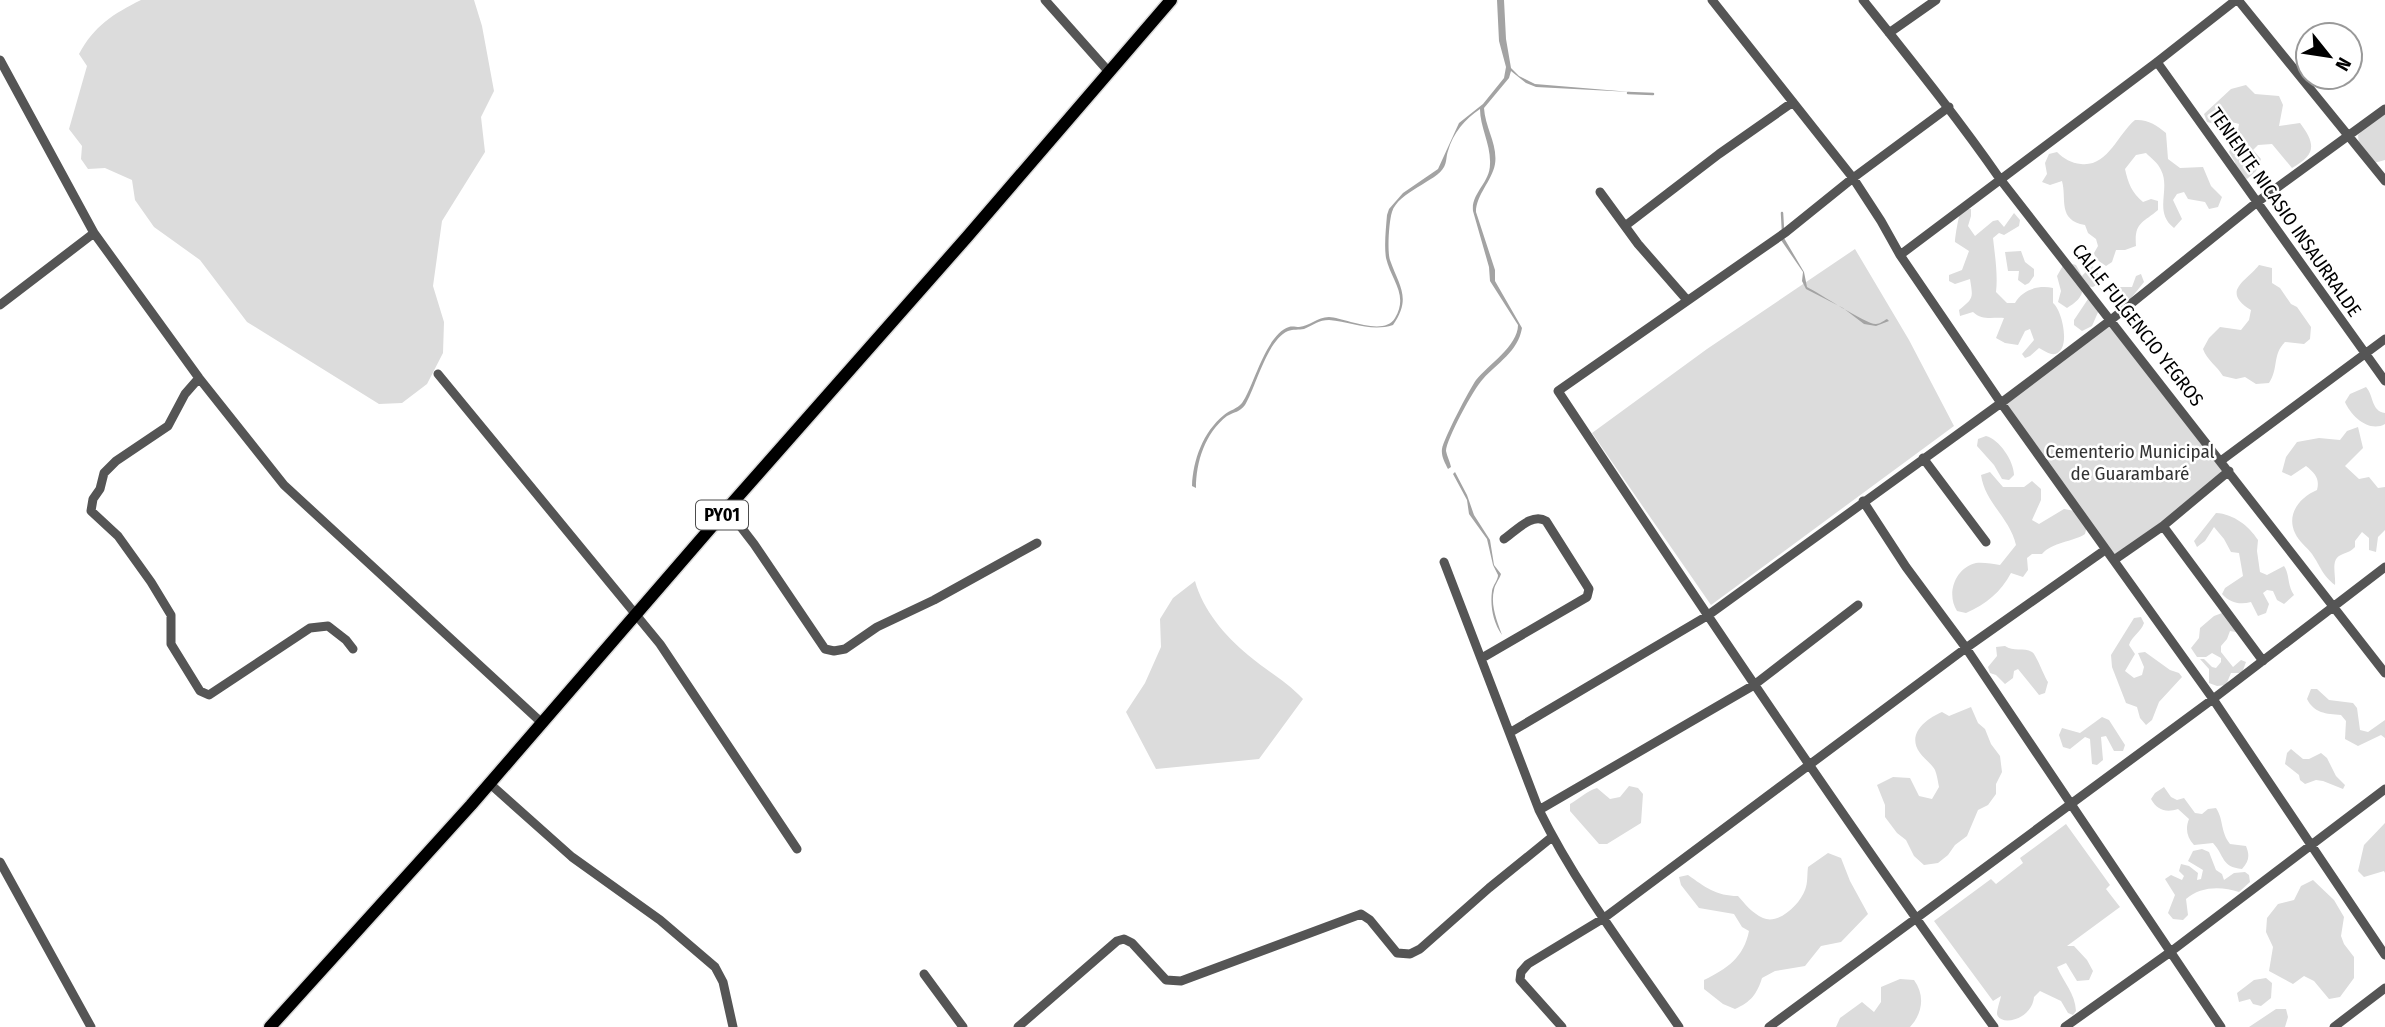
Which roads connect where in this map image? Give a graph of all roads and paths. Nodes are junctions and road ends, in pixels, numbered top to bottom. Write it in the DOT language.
graph roads {
  1 [pos="1045,0"];
  2 [pos="1171,0"];
  3 [pos="1712,0"];
  4 [pos="1863,0"];
  5 [pos="1936,0"];
  6 [pos="2237,0"];
  7 [pos="1889,33"];
  8 [pos="0,60"];
  9 [pos="2157,62"];
  10 [pos="1109,72"];
  11 [pos="1793,102"];
  12 [pos="1949,107"];
  13 [pos="2385,109"];
  14 [pos="2348,136"];
  15 [pos="1853,178"];
  16 [pos="2000,178"];
  17 [pos="2385,181"];
  18 [pos="1600,192"];
  19 [pos="2256,203"];
  20 [pos="1625,226"];
  21 [pos="94,233"];
  22 [pos="1899,255"];
  23 [pos="1687,300"];
  24 [pos="0,305"];
  25 [pos="2112,319"];
  26 [pos="2385,338"];
  27 [pos="2364,353"];
  28 [pos="438,374"];
  29 [pos="199,378"];
  30 [pos="2385,381"];
  31 [pos="2001,402"];
  32 [pos="1923,458"];
  33 [pos="2222,460"];
  34 [pos="2229,471"];
  35 [pos="1863,501"];
  36 [pos="727,509"];
  37 [pos="2163,526"];
  38 [pos="1504,539"];
  39 [pos="1986,542"];
  40 [pos="1037,543"];
  41 [pos="2105,550"];
  42 [pos="2114,560"];
  43 [pos="1444,562"];
  44 [pos="2385,567"];
  45 [pos="1858,605"];
  46 [pos="2333,605"];
  47 [pos="635,615"];
  48 [pos="1707,616"];
  49 [pos="1966,648"];
  50 [pos="353,649"];
  51 [pos="1482,658"];
  52 [pos="2263,662"];
  53 [pos="2385,673"];
  54 [pos="1754,685"];
  55 [pos="2213,699"];
  56 [pos="542,723"];
  57 [pos="1511,732"];
  58 [pos="1808,765"];
  59 [pos="489,783"];
  60 [pos="2385,789"];
  61 [pos="2071,804"];
  62 [pos="1539,810"];
  63 [pos="1552,837"];
  64 [pos="2311,845"];
  65 [pos="796,849"];
  66 [pos="0,862"];
  67 [pos="1604,918"];
  68 [pos="1916,919"];
  69 [pos="2169,953"];
  70 [pos="2385,955"];
  71 [pos="924,974"];
  72 [pos="2385,988"];
  73 [pos="91,1027"];
  74 [pos="270,1027"];
  75 [pos="733,1027"];
  76 [pos="963,1027"];
  77 [pos="1018,1027"];
  78 [pos="1562,1027"];
  79 [pos="1679,1027"];
  80 [pos="1769,1027"];
  81 [pos="1994,1027"];
  82 [pos="2065,1027"];
  83 [pos="2221,1027"];
  84 [pos="2334,1027"];
  1 -- 10 [label="street"];
  2 -- 10 [label="highway, PY01"];
  3 -- 11 [label="street"];
  4 -- 7 [label="street, CALLE FULGENCIO YEGROS"];
  5 -- 7 [label="street"];
  6 -- 9 [label="street"];
  6 -- 14 [label="street"];
  7 -- 12 [label="street, CALLE FULGENCIO YEGROS"];
  8 -- 21 [label="street"];
  9 -- 16 [label="street"];
  9 -- 19 [label="street, TENIENTE NICASIO INSAURRALDE"];
  10 -- 36 [label="highway, PY01"];
  11 -- 15 [label="street"];
  11 -- 20 [label="street"];
  12 -- 15 [label="street"];
  12 -- 16 [label="street, CALLE FULGENCIO YEGROS"];
  13 -- 14 [label="street"];
  14 -- 17 [label="street"];
  14 -- 19 [label="street"];
  15 -- 22 [label="street"];
  15 -- 23 [label="street"];
  16 -- 22 [label="street"];
  16 -- 25 [label="street, CALLE FULGENCIO YEGROS"];
  18 -- 20 [label="street"];
  19 -- 25 [label="street"];
  19 -- 27 [label="street, TENIENTE NICASIO INSAURRALDE"];
  20 -- 23 [label="street"];
  21 -- 24 [label="street"];
  21 -- 29 [label="street"];
  22 -- 31 [label="street"];
  23 -- 48 [label="street"];
  25 -- 31 [label="street"];
  25 -- 33 [label="street, CALLE FULGENCIO YEGROS"];
  26 -- 27 [label="street"];
  27 -- 30 [label="street, TENIENTE NICASIO INSAURRALDE"];
  27 -- 33 [label="street"];
  28 -- 47 [label="street"];
  29 -- 50 [label="street"];
  29 -- 56 [label="street"];
  31 -- 32 [label="street"];
  31 -- 41 [label="street"];
  32 -- 35 [label="street"];
  32 -- 39 [label="street"];
  33 -- 34 [label="street, CALLE FULGENCIO YEGROS"];
  34 -- 37 [label="street"];
  34 -- 46 [label="street, CALLE FULGENCIO YEGROS"];
  35 -- 48 [label="street"];
  35 -- 49 [label="street"];
  36 -- 40 [label="street"];
  36 -- 47 [label="highway, PY01"];
  37 -- 42 [label="street"];
  37 -- 52 [label="street"];
  38 -- 51 [label="street"];
  41 -- 42 [label="street"];
  41 -- 49 [label="street"];
  42 -- 55 [label="street"];
  43 -- 51 [label="street"];
  44 -- 46 [label="street"];
  45 -- 54 [label="street"];
  46 -- 52 [label="street"];
  46 -- 53 [label="street, CALLE FULGENCIO YEGROS"];
  47 -- 56 [label="highway, PY01"];
  47 -- 65 [label="street"];
  48 -- 54 [label="street"];
  48 -- 57 [label="street"];
  49 -- 58 [label="street"];
  49 -- 61 [label="street"];
  51 -- 57 [label="street"];
  52 -- 55 [label="street"];
  54 -- 58 [label="street"];
  54 -- 62 [label="street"];
  55 -- 61 [label="street"];
  55 -- 64 [label="street"];
  56 -- 59 [label="highway, PY01"];
  57 -- 62 [label="street"];
  58 -- 67 [label="street"];
  58 -- 68 [label="street"];
  59 -- 74 [label="highway, PY01"];
  59 -- 75 [label="street"];
  60 -- 64 [label="street"];
  61 -- 68 [label="street"];
  61 -- 69 [label="street"];
  62 -- 63 [label="street"];
  63 -- 67 [label="street"];
  63 -- 77 [label="street"];
  64 -- 69 [label="street"];
  64 -- 70 [label="street"];
  66 -- 73 [label="street"];
  67 -- 78 [label="street"];
  67 -- 79 [label="street"];
  68 -- 80 [label="street"];
  68 -- 81 [label="street"];
  69 -- 82 [label="street"];
  69 -- 83 [label="street"];
  71 -- 76 [label="street"];
  72 -- 84 [label="street"];
}
